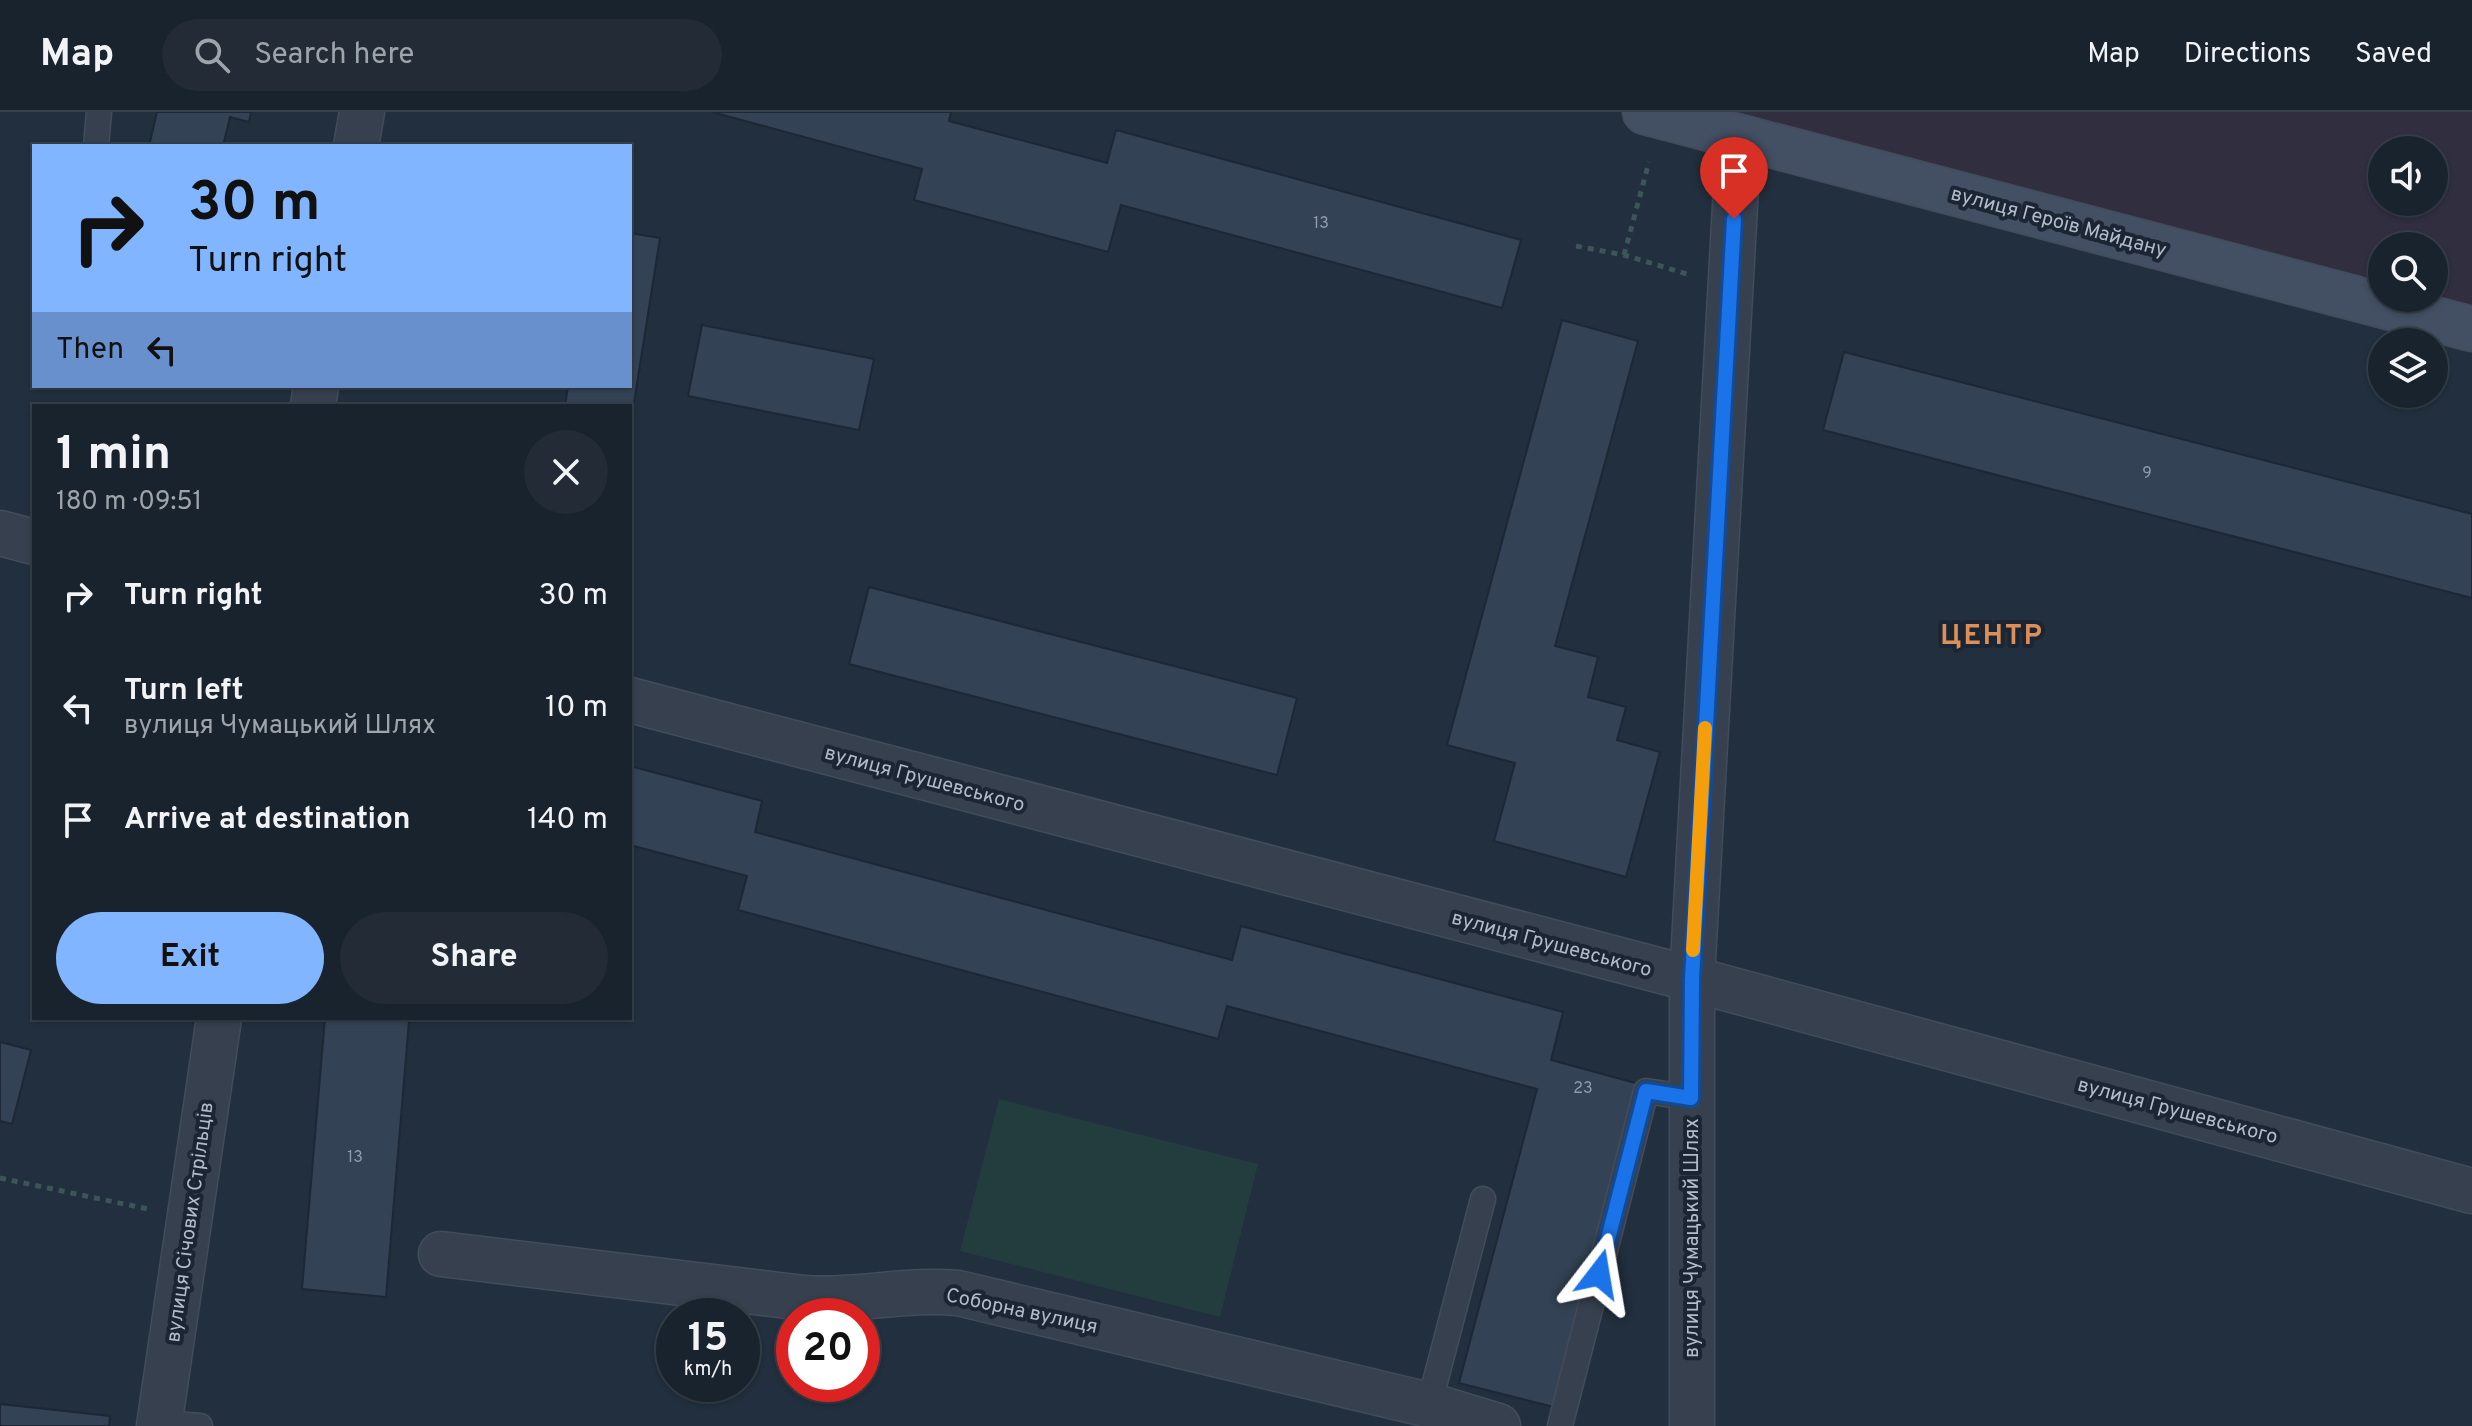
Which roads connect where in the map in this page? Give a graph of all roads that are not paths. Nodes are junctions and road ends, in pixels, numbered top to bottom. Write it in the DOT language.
graph roads {
  1 [pos="99,112"];
  2 [pos="362,112"];
  3 [pos="1645,112"];
  4 [pos="1745,139"];
  5 [pos="96,144"];
  6 [pos="356,144"];
  7 [pos="2472,329"];
  8 [pos="0,533"];
  9 [pos="32,541"];
  10 [pos="632,701"];
  11 [pos="1692,979"];
  12 [pos="219,1020"];
  13 [pos="1691,1098"];
  14 [pos="2472,1191"];
  15 [pos="1483,1199"];
  16 [pos="441,1254"];
  17 [pos="1429,1416"];
  18 [pos="173,1425"];
  19 [pos="1498,1426"];
  20 [pos="1560,1426"];
  21 [pos="1692,1426"];
  1 -- 5 [label="lane"];
  2 -- 6 [label="street"];
  3 -- 4 [label="street, вулиця Героїв Майдану"];
  4 -- 7 [label="street, вулиця Героїв Майдану"];
  4 -- 11 [label="street, вулиця Чумацький Шлях"];
  8 -- 9 [label="street"];
  10 -- 11 [label="street, вулиця Грушевського"];
  11 -- 13 [label="street, вулиця Чумацький Шлях"];
  11 -- 14 [label="street, вулиця Грушевського"];
  12 -- 18 [label="street, вулиця Січових Стрільців"];
  13 -- 20 [label="lane"];
  13 -- 21 [label="lane"];
  15 -- 17 [label="lane"];
  16 -- 17 [label="street, Соборна вулиця"];
  17 -- 19 [label="street, Соборна вулиця"];
}
